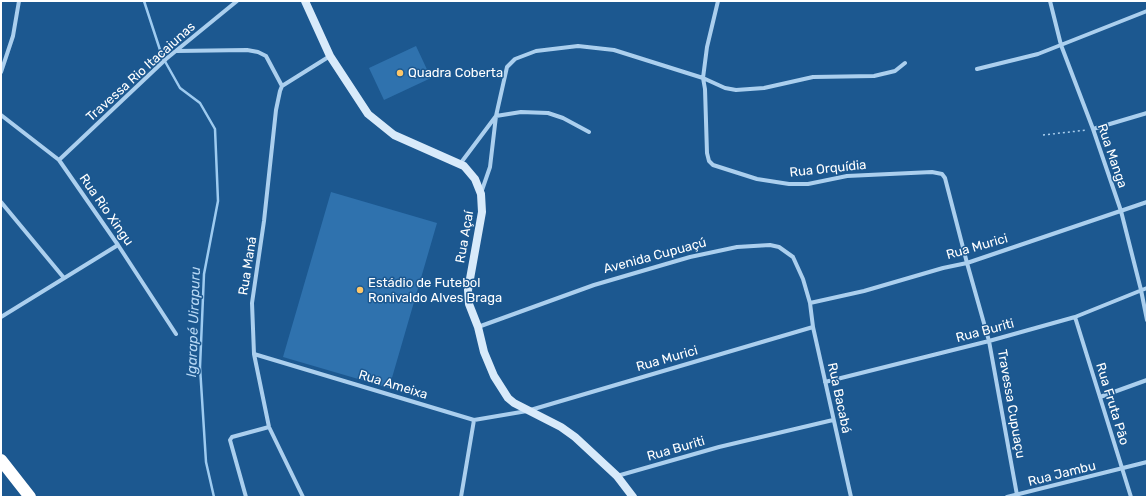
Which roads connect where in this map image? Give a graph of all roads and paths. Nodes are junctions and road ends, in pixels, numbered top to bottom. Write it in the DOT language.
graph roads {
  1 [pos="19,1"];
  2 [pos="237,1"];
  3 [pos="304,1"];
  4 [pos="718,1"];
  5 [pos="1050,1"];
  6 [pos="1147,11"];
  7 [pos="1061,45"];
  8 [pos="176,51"];
  9 [pos="330,56"];
  10 [pos="905,63"];
  11 [pos="977,69"];
  12 [pos="1,72"];
  13 [pos="703,78"];
  14 [pos="282,86"];
  15 [pos="1147,113"];
  16 [pos="1,115"];
  17 [pos="496,116"];
  18 [pos="1093,129"];
  19 [pos="589,132"];
  20 [pos="1043,135"];
  21 [pos="59,160"];
  22 [pos="460,164"];
  23 [pos="945,178"];
  24 [pos="481,194"];
  25 [pos="1,202"];
  26 [pos="1147,202"];
  27 [pos="1121,211"];
  28 [pos="118,245"];
  29 [pos="967,263"];
  30 [pos="64,278"];
  31 [pos="1147,288"];
  32 [pos="1141,290"];
  33 [pos="810,303"];
  34 [pos="1,317"];
  35 [pos="1075,317"];
  36 [pos="1147,320"];
  37 [pos="813,327"];
  38 [pos="478,328"];
  39 [pos="176,334"];
  40 [pos="990,341"];
  41 [pos="254,354"];
  42 [pos="1147,380"];
  43 [pos="825,382"];
  44 [pos="1100,397"];
  45 [pos="527,411"];
  46 [pos="474,420"];
  47 [pos="833,420"];
  48 [pos="269,426"];
  49 [pos="1,460"];
  50 [pos="1147,462"];
  51 [pos="1121,470"];
  52 [pos="617,476"];
  53 [pos="1017,495"];
  54 [pos="30,497"];
  55 [pos="246,497"];
  56 [pos="303,497"];
  57 [pos="461,497"];
  58 [pos="633,497"];
  59 [pos="851,497"];
  60 [pos="1007,497"];
  61 [pos="1131,497"];
  1 -- 12 [label="street"];
  2 -- 8 [label="street, Travessa Rio Itacaiunas"];
  3 -- 9 [label="street"];
  4 -- 13 [label="street, Rua Orquídia"];
  5 -- 7 [label="street, Rua Manga"];
  6 -- 7 [label="street"];
  7 -- 11 [label="street"];
  7 -- 18 [label="street, Rua Manga"];
  8 -- 14 [label="street"];
  8 -- 21 [label="street, Travessa Rio Itacaiunas"];
  9 -- 14 [label="street"];
  9 -- 22 [label="street, Rua Açaí"];
  10 -- 13 [label="street"];
  13 -- 17 [label="street"];
  13 -- 23 [label="street, Rua Orquídia"];
  14 -- 41 [label="street, Rua Maná"];
  15 -- 18 [label="street"];
  16 -- 21 [label="street, Rua Rio Xingu"];
  17 -- 19 [label="street"];
  17 -- 22 [label="street"];
  17 -- 24 [label="street"];
  18 -- 20 [label="path"];
  18 -- 27 [label="street, Rua Manga"];
  21 -- 28 [label="street, Rua Rio Xingu"];
  22 -- 24 [label="street, Rua Açaí"];
  23 -- 29 [label="street, Travessa Cupuaçu"];
  24 -- 38 [label="street, Rua Açaí"];
  25 -- 30 [label="street"];
  26 -- 27 [label="street, Rua Murici"];
  27 -- 29 [label="street, Rua Murici"];
  27 -- 32 [label="street, Rua Manga"];
  28 -- 30 [label="street"];
  28 -- 39 [label="street, Rua Rio Xingu"];
  29 -- 33 [label="street, Rua Murici"];
  29 -- 40 [label="street, Travessa Cupuaçu"];
  30 -- 34 [label="street"];
  31 -- 32 [label="street, Rua Buriti"];
  32 -- 35 [label="street, Rua Buriti"];
  32 -- 36 [label="street, Rua Manga"];
  33 -- 37 [label="street, Rua Bacabá"];
  33 -- 38 [label="street, Avenida Cupuaçú"];
  35 -- 40 [label="street, Rua Buriti"];
  35 -- 44 [label="street, Rua Fruta Pão"];
  37 -- 43 [label="street, Rua Bacabá"];
  37 -- 45 [label="street, Rua Murici"];
  38 -- 45 [label="street, Rua Açaí"];
  40 -- 43 [label="street, Rua Buriti"];
  40 -- 53 [label="street, Travessa Cupuaçu"];
  41 -- 46 [label="street, Rua Ameixa"];
  41 -- 48 [label="street, Rua Maná"];
  42 -- 44 [label="street"];
  43 -- 47 [label="street, Rua Bacabá"];
  44 -- 51 [label="street, Rua Fruta Pão"];
  45 -- 46 [label="street, Rua Ameixa"];
  45 -- 52 [label="street, Rua Açaí"];
  46 -- 57 [label="street"];
  47 -- 52 [label="street, Rua Buriti"];
  47 -- 59 [label="street, Rua Bacabá"];
  48 -- 55 [label="street"];
  48 -- 56 [label="street, Rua Maná"];
  49 -- 54 [label="highway"];
  50 -- 51 [label="street, Rua Jambu"];
  51 -- 53 [label="street, Rua Jambu"];
  51 -- 61 [label="street, Rua Fruta Pão"];
  52 -- 58 [label="street, Rua Açaí"];
  53 -- 60 [label="street, Rua Jambu"];
}
